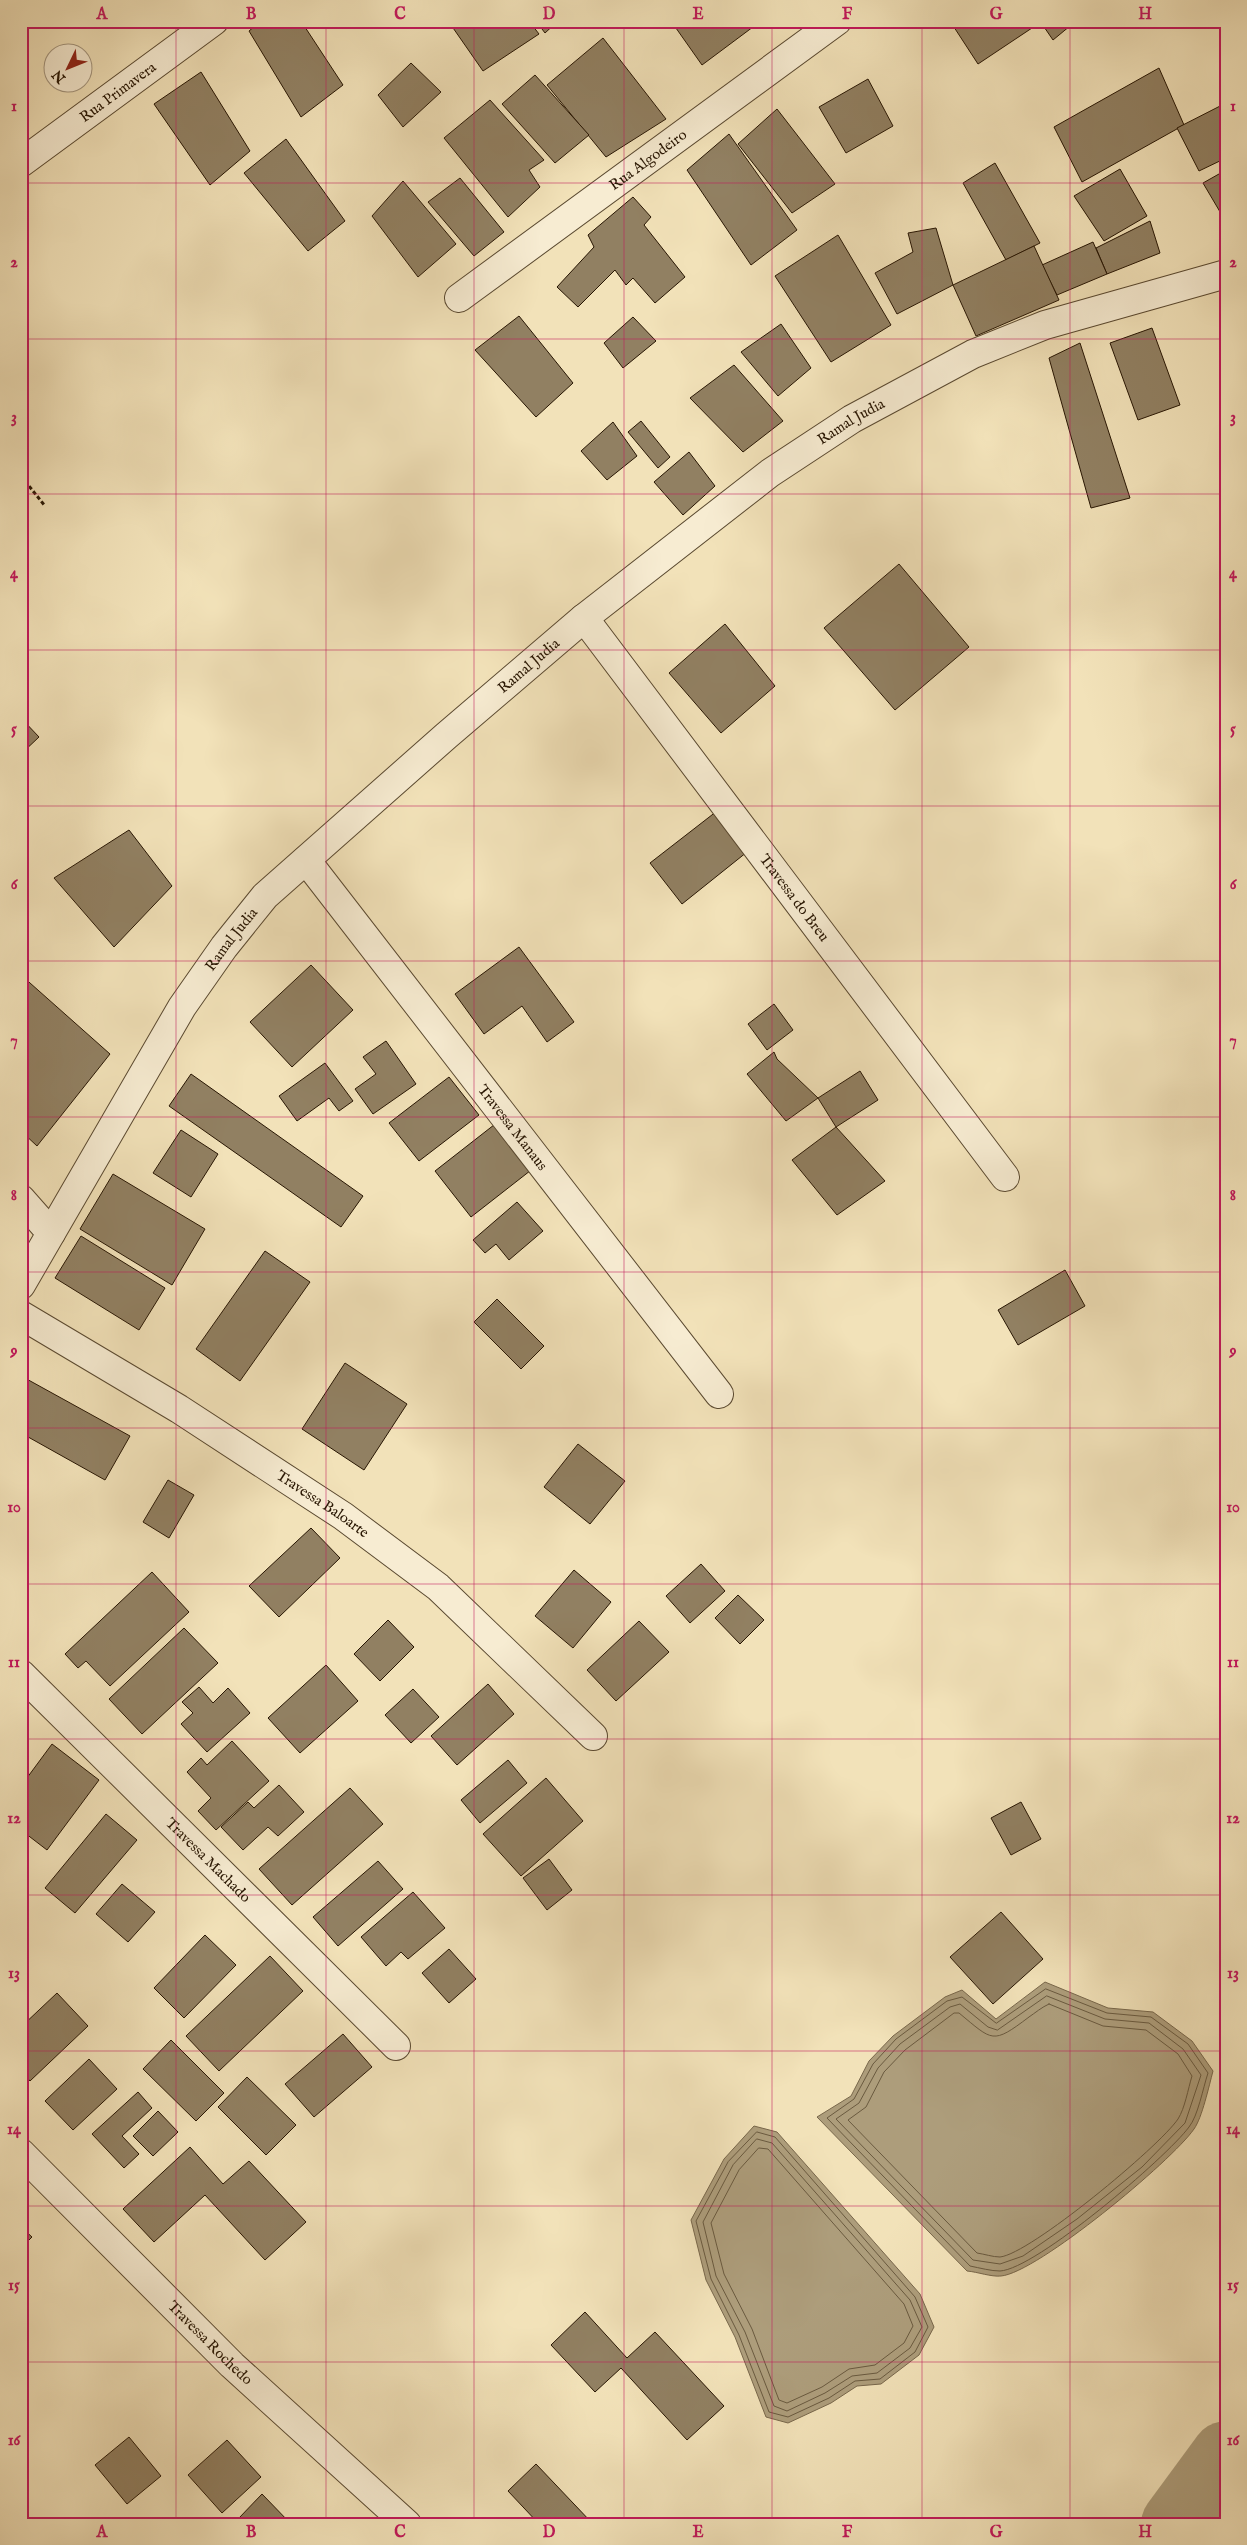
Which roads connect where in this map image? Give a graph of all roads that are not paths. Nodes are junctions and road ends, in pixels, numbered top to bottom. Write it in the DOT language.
graph roads {
  1 [pos="214,21"];
  2 [pos="837,21"];
  3 [pos="21,163"];
  4 [pos="1226,274"];
  5 [pos="459,298"];
  6 [pos="584,618"];
  7 [pos="306,860"];
  8 [pos="1005,1178"];
  9 [pos="21,1199"];
  10 [pos="51,1233"];
  11 [pos="21,1285"];
  12 [pos="21,1315"];
  13 [pos="719,1394"];
  14 [pos="21,1674"];
  15 [pos="592,1736"];
  16 [pos="396,2046"];
  17 [pos="21,2153"];
  18 [pos="407,2524"];
  1 -- 3 [label="street, Rua Primavera"];
  2 -- 5 [label="street, Rua Algodeiro"];
  4 -- 6 [label="street, Ramal Judia"];
  6 -- 7 [label="street, Ramal Judia"];
  6 -- 8 [label="street, Travessa do Breu"];
  7 -- 10 [label="street, Ramal Judia"];
  7 -- 13 [label="street, Travessa Manaus"];
  9 -- 10 [label="street"];
  10 -- 11 [label="street, Ramal Judia"];
  12 -- 15 [label="street, Travessa Baloarte"];
  14 -- 16 [label="street, Travessa Machado"];
  17 -- 18 [label="street, Travessa Rochedo"];
}
